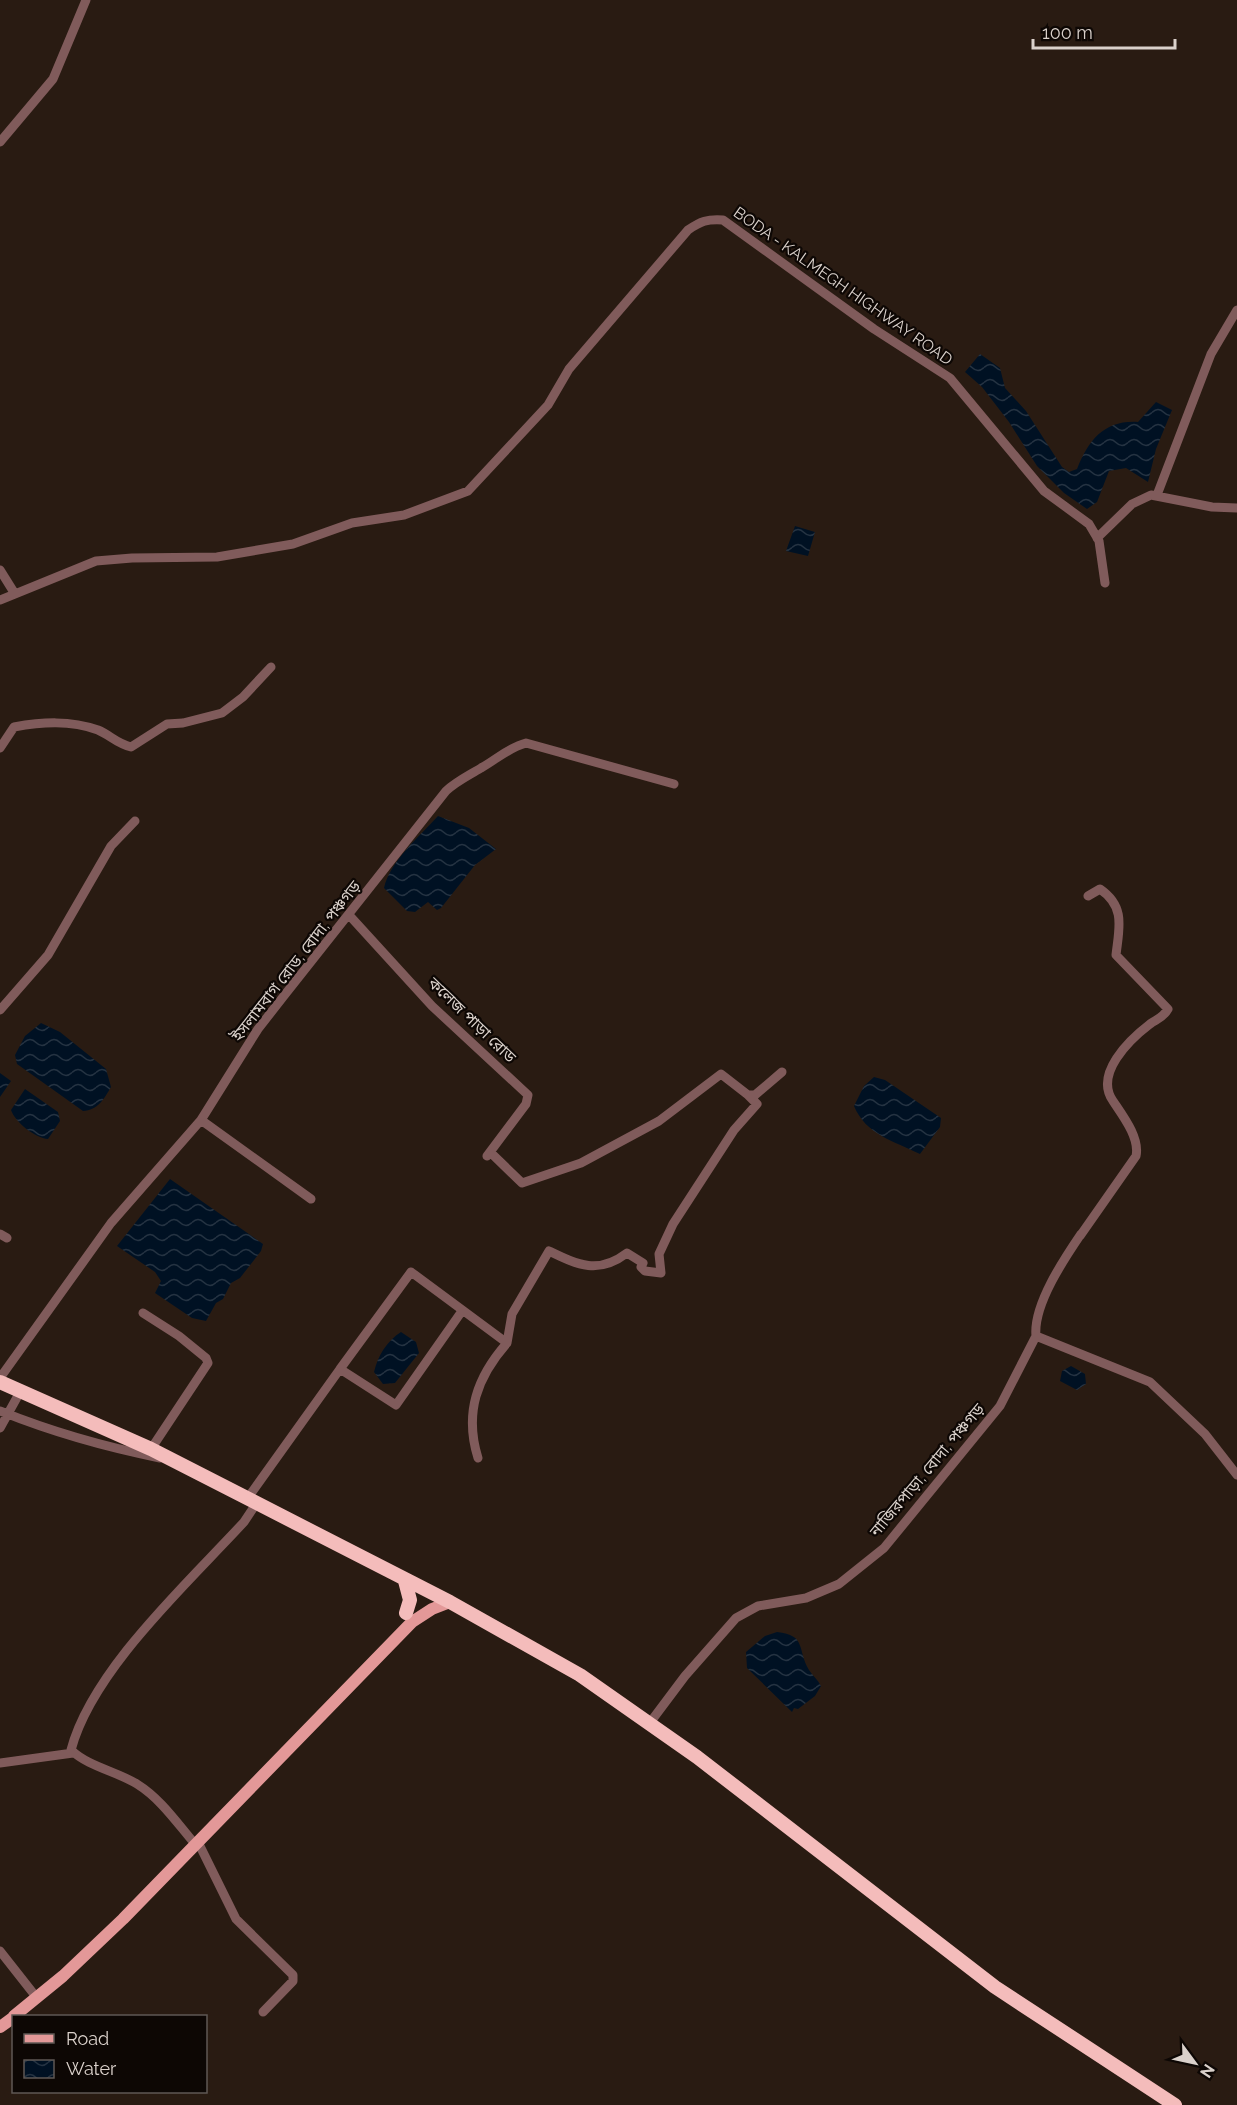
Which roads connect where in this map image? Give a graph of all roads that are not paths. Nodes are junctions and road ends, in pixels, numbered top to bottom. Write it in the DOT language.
graph roads {
  1 [pos="86,0"];
  2 [pos="0,142"];
  3 [pos="1237,310"];
  4 [pos="1157,495"];
  5 [pos="1237,508"];
  6 [pos="1097,538"];
  7 [pos="0,570"];
  8 [pos="1105,583"];
  9 [pos="15,594"];
  10 [pos="0,600"];
  11 [pos="271,667"];
  12 [pos="0,748"];
  13 [pos="674,784"];
  14 [pos="135,821"];
  15 [pos="1088,896"];
  16 [pos="349,915"];
  17 [pos="0,1010"];
  18 [pos="782,1072"];
  19 [pos="748,1095"];
  20 [pos="201,1120"];
  21 [pos="311,1199"];
  22 [pos="462,1311"];
  23 [pos="143,1313"];
  24 [pos="1036,1336"];
  25 [pos="507,1343"];
  26 [pos="340,1369"];
  27 [pos="0,1380"];
  28 [pos="20,1392"];
  29 [pos="4,1413"];
  30 [pos="0,1428"];
  31 [pos="151,1449"];
  32 [pos="478,1458"];
  33 [pos="172,1460"];
  34 [pos="1237,1475"];
  35 [pos="251,1501"];
  36 [pos="405,1581"];
  37 [pos="428,1592"];
  38 [pos="450,1602"];
  39 [pos="406,1612"];
  40 [pos="389,1647"];
  41 [pos="649,1724"];
  42 [pos="73,1753"];
  43 [pos="0,1763"];
  44 [pos="196,1843"];
  45 [pos="0,1952"];
  46 [pos="37,1998"];
  47 [pos="263,2012"];
  48 [pos="16,2015"];
  49 [pos="1175,2105"];
  1 -- 2 [label="street"];
  3 -- 4 [label="street"];
  4 -- 5 [label="street"];
  4 -- 6 [label="street"];
  6 -- 8 [label="street"];
  6 -- 9 [label="street, BODA - KALMEGH HIGHWAY ROAD"];
  7 -- 9 [label="street"];
  9 -- 10 [label="street"];
  11 -- 12 [label="street"];
  13 -- 16 [label="street, ইসলামবাগ রোড, বোদা, পঞ্চগড়"];
  14 -- 17 [label="street"];
  15 -- 24 [label="street, নাজিরপাড়া, বোদা, পঞ্চগড়"];
  16 -- 19 [label="street, কলেজ পাড়া রোড"];
  16 -- 20 [label="street, ইসলামবাগ রোড, বোদা, পঞ্চগড়"];
  18 -- 19 [label="street"];
  19 -- 25 [label="street"];
  20 -- 21 [label="street"];
  20 -- 27 [label="street, ইসলামবাগ রোড, বোদা, পঞ্চগড়"];
  22 -- 26 [label="street"];
  23 -- 31 [label="street"];
  24 -- 34 [label="street"];
  24 -- 41 [label="street, নাজিরপাড়া, বোদা, পঞ্চগড়"];
  25 -- 26 [label="street"];
  25 -- 32 [label="street"];
  26 -- 35 [label="street"];
  27 -- 28 [label="highway"];
  28 -- 29 [label="street"];
  28 -- 31 [label="highway"];
  29 -- 30 [label="street"];
  29 -- 33 [label="street"];
  31 -- 33 [label="highway"];
  33 -- 35 [label="highway"];
  35 -- 36 [label="highway"];
  35 -- 42 [label="street"];
  36 -- 37 [label="highway"];
  36 -- 39 [label="highway"];
  37 -- 38 [label="highway"];
  37 -- 39 [label="main road"];
  38 -- 40 [label="main road"];
  38 -- 41 [label="highway"];
  39 -- 40 [label="main road"];
  40 -- 44 [label="main road"];
  41 -- 49 [label="highway"];
  42 -- 43 [label="street"];
  42 -- 44 [label="street"];
  44 -- 46 [label="main road"];
  44 -- 47 [label="street"];
  45 -- 46 [label="street"];
  46 -- 48 [label="main road"];
}
